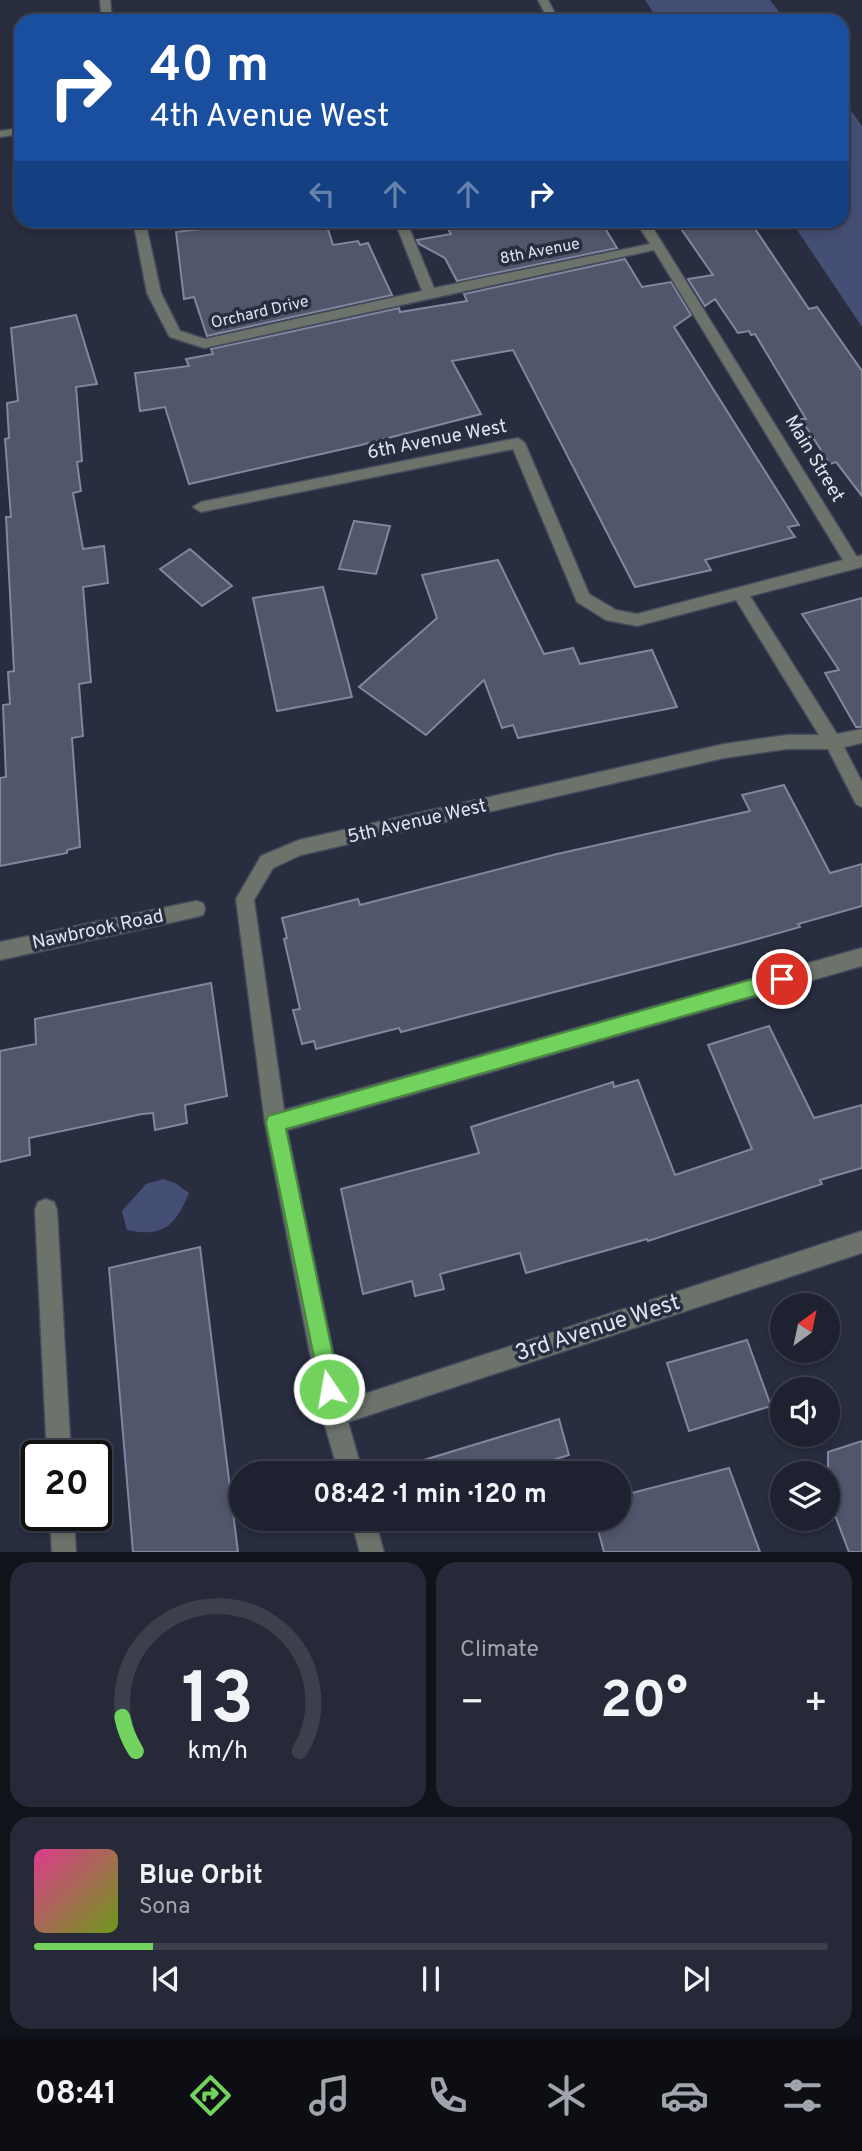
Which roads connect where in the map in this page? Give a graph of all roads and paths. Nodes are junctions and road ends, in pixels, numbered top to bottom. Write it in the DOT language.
graph roads {
  1 [pos="141,228"];
  2 [pos="402,228"];
  3 [pos="646,228"];
  4 [pos="657,246"];
  5 [pos="430,293"];
  6 [pos="201,506"];
  7 [pos="857,562"];
  8 [pos="741,595"];
  9 [pos="862,736"];
  10 [pos="833,742"];
  11 [pos="862,799"];
  12 [pos="196,909"];
  13 [pos="0,951"];
  14 [pos="862,957"];
  15 [pos="275,1123"];
  16 [pos="46,1210"];
  17 [pos="862,1242"];
  18 [pos="334,1415"];
  19 [pos="58,1440"];
  20 [pos="347,1461"];
  21 [pos="63,1531"];
  22 [pos="366,1531"];
  23 [pos="64,1552"];
  24 [pos="372,1552"];
  1 -- 5 [label="street, Orchard Drive"];
  2 -- 5 [label="street"];
  3 -- 4 [label="street, Main Street"];
  4 -- 5 [label="street, 8th Avenue"];
  4 -- 7 [label="street, Main Street"];
  6 -- 8 [label="street, 6th Avenue West"];
  7 -- 8 [label="street, Main Street"];
  8 -- 10 [label="street"];
  9 -- 10 [label="street, 5th Avenue West"];
  10 -- 11 [label="street"];
  10 -- 15 [label="street, 5th Avenue West"];
  12 -- 13 [label="street, Nawbrook Road"];
  14 -- 15 [label="street"];
  15 -- 18 [label="street, 5th Avenue West"];
  16 -- 19 [label="street"];
  17 -- 18 [label="street, 3rd Avenue West"];
  18 -- 20 [label="street, 5th Avenue West"];
  21 -- 23 [label="street"];
  22 -- 24 [label="street"];
}
